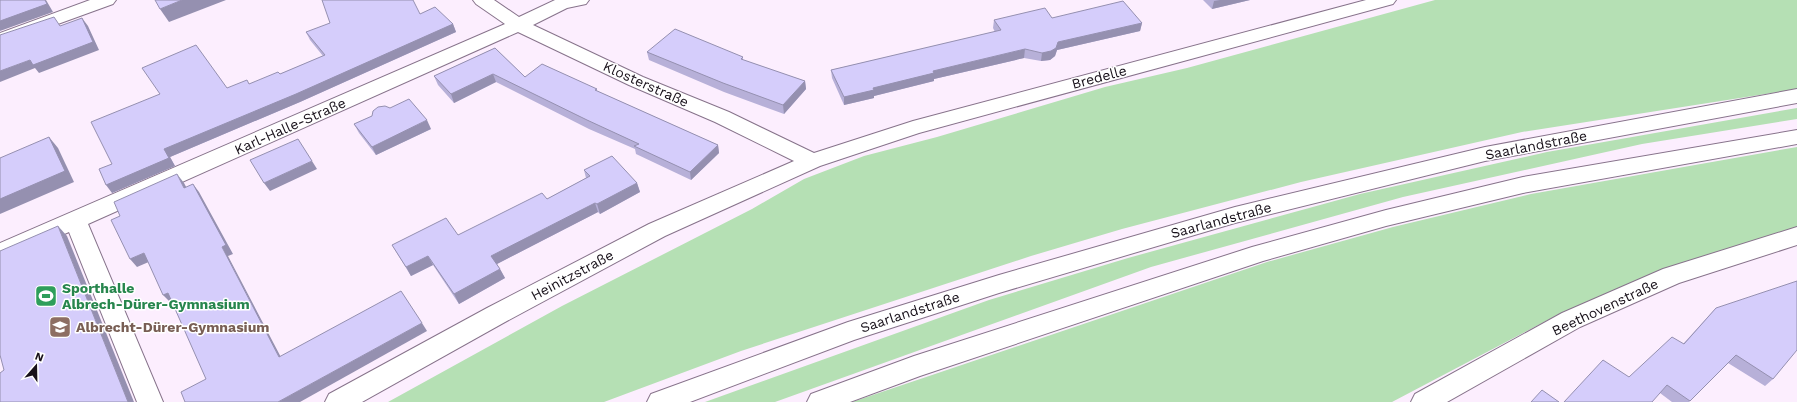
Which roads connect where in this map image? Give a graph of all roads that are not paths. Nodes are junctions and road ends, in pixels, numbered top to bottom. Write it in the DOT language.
graph roads {
  1 [pos="107,0"];
  2 [pos="482,0"];
  3 [pos="580,0"];
  4 [pos="1387,0"];
  5 [pos="518,25"];
  6 [pos="0,39"];
  7 [pos="1797,96"];
  8 [pos="1797,137"];
  9 [pos="814,161"];
  10 [pos="76,221"];
  11 [pos="1797,236"];
  12 [pos="0,253"];
  13 [pos="150,402"];
  14 [pos="338,402"];
  15 [pos="660,402"];
  16 [pos="820,402"];
  17 [pos="1424,402"];
  1 -- 6 [label="main road"];
  2 -- 5 [label="main road, Klosterstraße"];
  3 -- 5 [label="main road, Karl-Halle-Straße"];
  4 -- 9 [label="main road, Bredelle"];
  5 -- 9 [label="main road, Klosterstraße"];
  5 -- 10 [label="main road, Karl-Halle-Straße"];
  7 -- 15 [label="main road, Saarlandstraße"];
  8 -- 16 [label="main road"];
  9 -- 14 [label="main road, Heinitzstraße"];
  10 -- 12 [label="main road, Karl-Halle-Straße"];
  10 -- 13 [label="main road"];
  11 -- 17 [label="main road, Beethovenstraße"];
}
